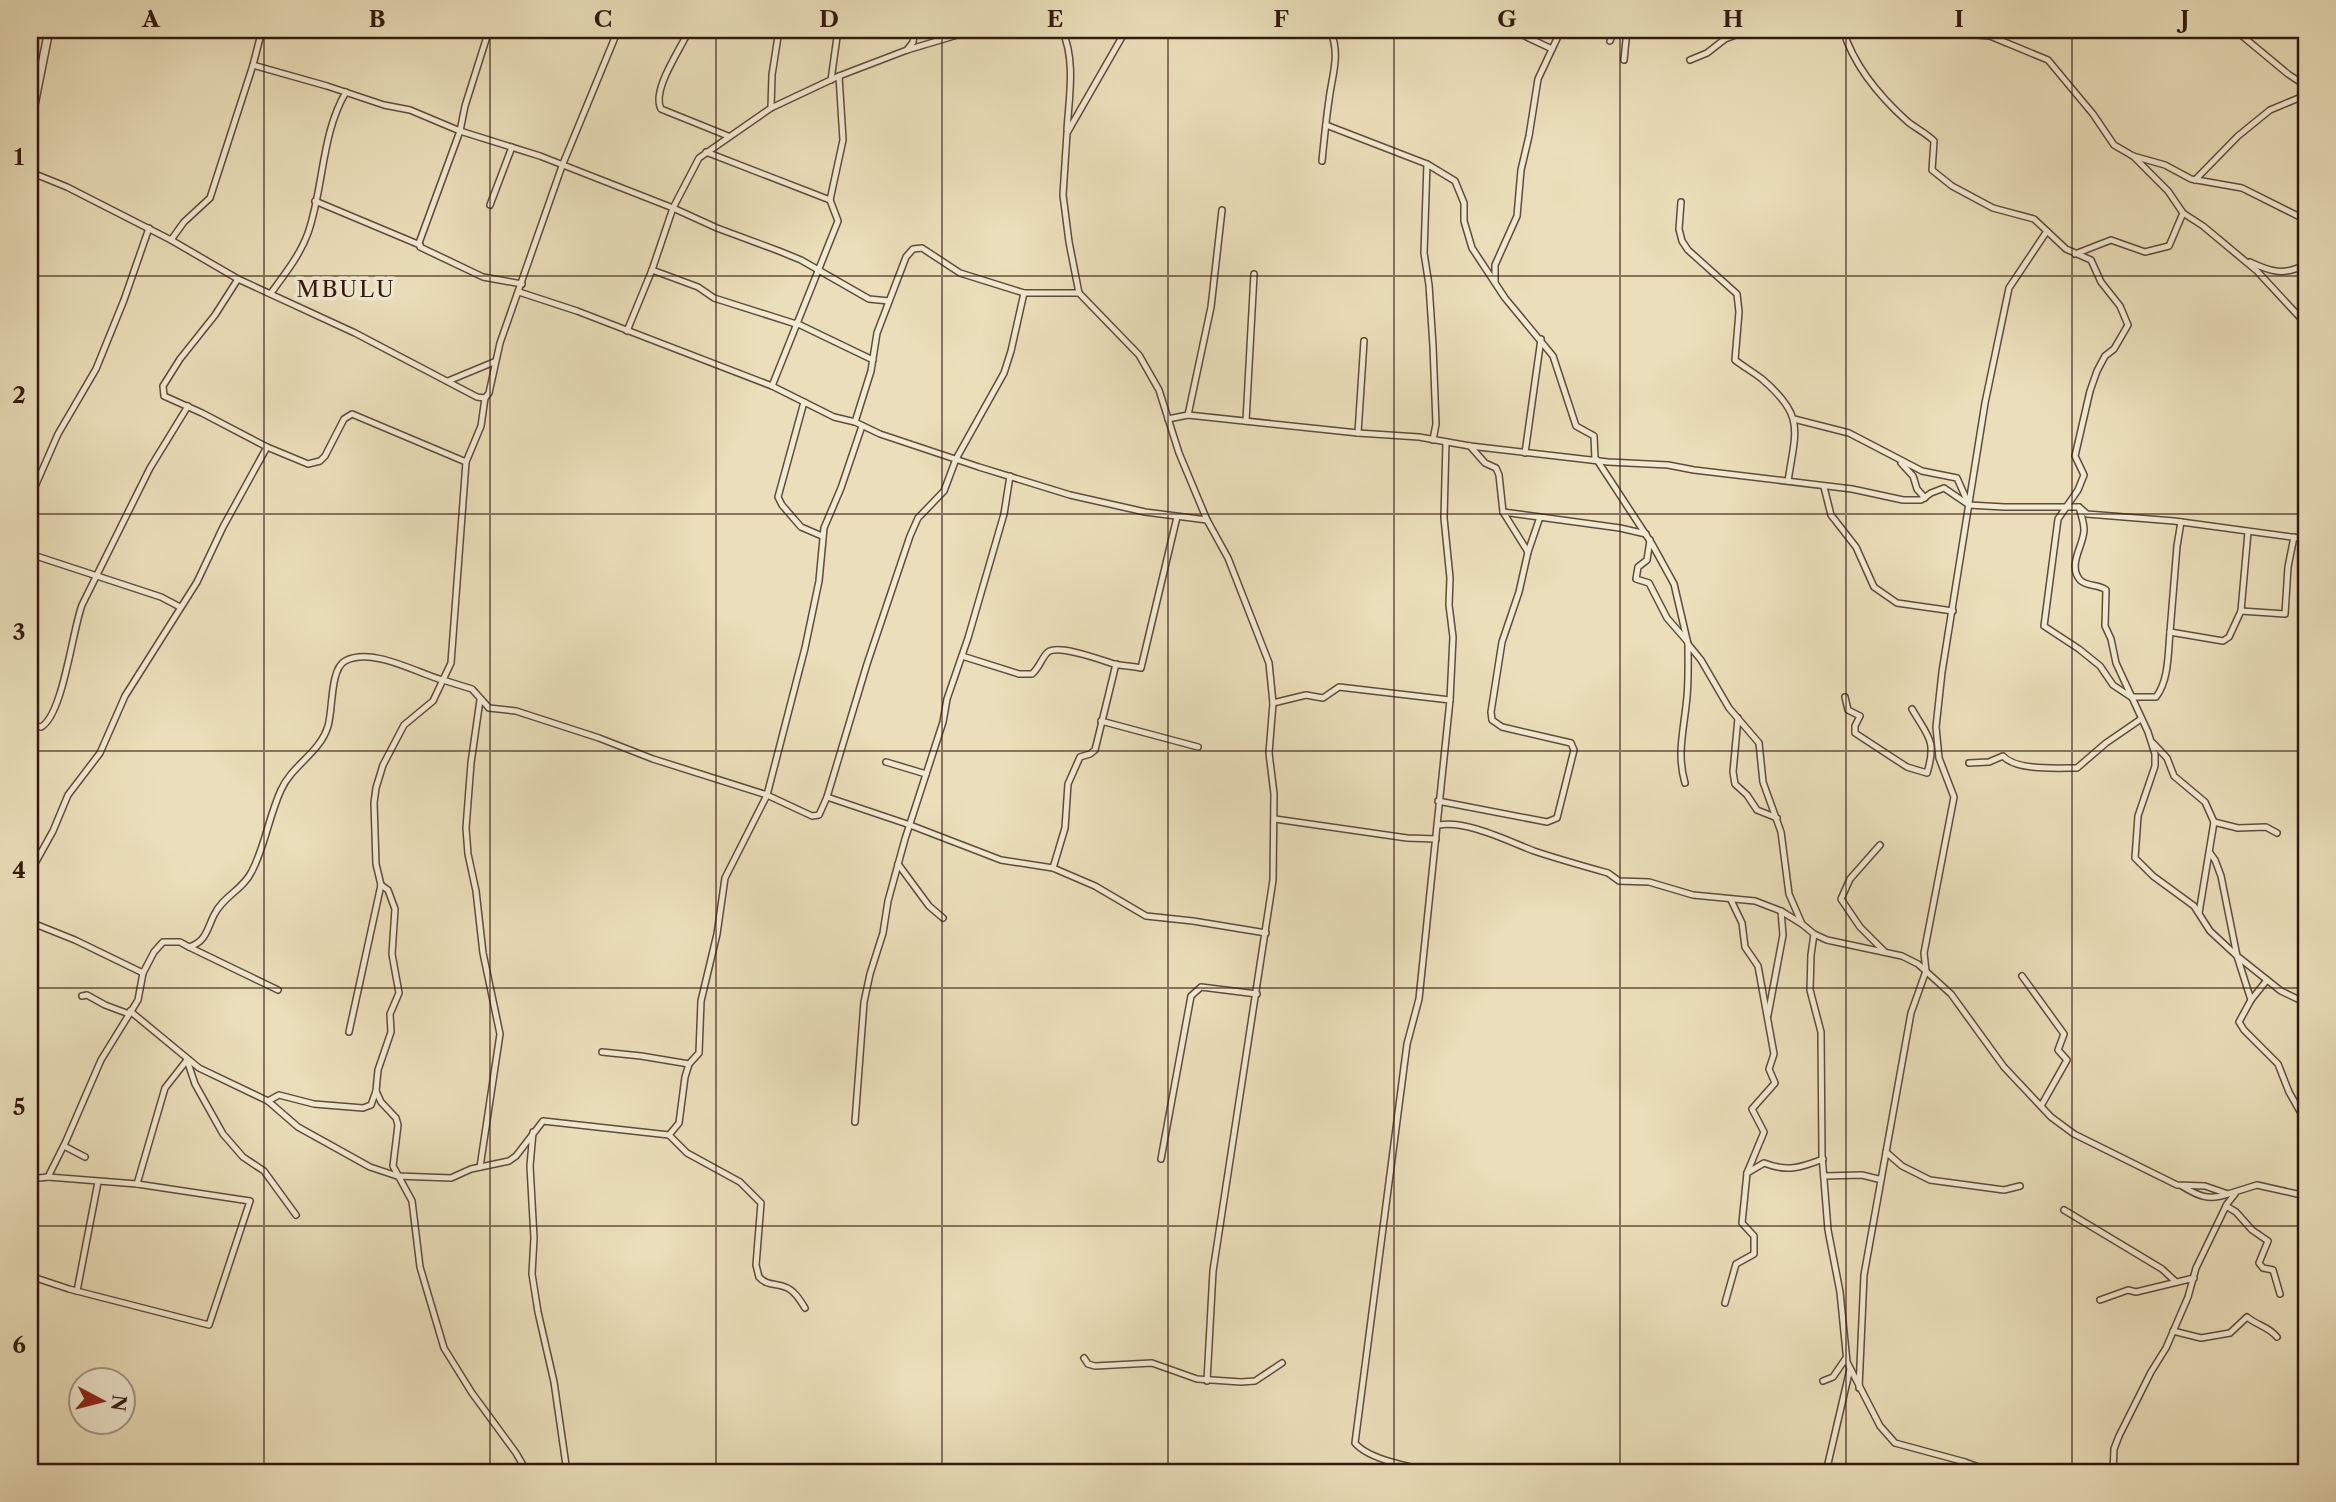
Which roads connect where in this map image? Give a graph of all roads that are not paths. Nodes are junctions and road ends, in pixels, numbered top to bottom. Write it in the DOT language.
graph roads {
  1 [pos="49,30"];
  2 [pos="262,30"];
  3 [pos="489,30"];
  4 [pos="618,30"];
  5 [pos="689,30"];
  6 [pos="779,30"];
  7 [pos="838,30"];
  8 [pos="915,30"];
  9 [pos="974,30"];
  10 [pos="1062,30"];
  11 [pos="1126,30"];
  12 [pos="1330,30"];
  13 [pos="1512,30"];
  14 [pos="1561,30"];
  15 [pos="1614,30"];
  16 [pos="1627,30"];
  17 [pos="1749,30"];
  18 [pos="1843,30"];
  19 [pos="1951,30"];
  20 [pos="2235,30"];
  21 [pos="1610,41"];
  22 [pos="1552,49"];
  23 [pos="907,50"];
  24 [pos="1624,60"];
  25 [pos="1690,60"];
  26 [pos="253,65"];
  27 [pos="839,76"];
  28 [pos="831,80"];
  29 [pos="2306,86"];
  30 [pos="346,92"];
  31 [pos="2306,95"];
  32 [pos="771,108"];
  33 [pos="30,125"];
  34 [pos="1326,125"];
  35 [pos="460,131"];
  36 [pos="1067,133"];
  37 [pos="728,136"];
  38 [pos="512,147"];
  39 [pos="706,152"];
  40 [pos="2133,156"];
  41 [pos="1322,161"];
  42 [pos="1427,164"];
  43 [pos="562,166"];
  44 [pos="30,172"];
  45 [pos="2195,180"];
  46 [pos="830,200"];
  47 [pos="315,201"];
  48 [pos="1681,202"];
  49 [pos="490,205"];
  50 [pos="673,208"];
  51 [pos="1222,210"];
  52 [pos="2183,213"];
  53 [pos="2306,220"];
  54 [pos="149,228"];
  55 [pos="2047,231"];
  56 [pos="171,240"];
  57 [pos="420,245"];
  58 [pos="2075,254"];
  59 [pos="2243,259"];
  60 [pos="2306,264"];
  61 [pos="652,270"];
  62 [pos="819,272"];
  63 [pos="1254,274"];
  64 [pos="238,279"];
  65 [pos="1495,282"];
  66 [pos="522,284"];
  67 [pos="519,292"];
  68 [pos="271,293"];
  69 [pos="1024,293"];
  70 [pos="1079,293"];
  71 [pos="889,301"];
  72 [pos="796,324"];
  73 [pos="2306,324"];
  74 [pos="626,331"];
  75 [pos="1541,339"];
  76 [pos="1364,341"];
  77 [pos="873,360"];
  78 [pos="494,362"];
  79 [pos="447,381"];
  80 [pos="772,386"];
  81 [pos="485,398"];
  82 [pos="804,402"];
  83 [pos="188,406"];
  84 [pos="1188,415"];
  85 [pos="1168,419"];
  86 [pos="1794,419"];
  87 [pos="1246,421"];
  88 [pos="855,422"];
  89 [pos="862,426"];
  90 [pos="1358,433"];
  91 [pos="1433,440"];
  92 [pos="1446,442"];
  93 [pos="1470,446"];
  94 [pos="267,447"];
  95 [pos="1525,453"];
  96 [pos="956,459"];
  97 [pos="1596,460"];
  98 [pos="1899,460"];
  99 [pos="466,462"];
  100 [pos="1010,476"];
  101 [pos="1788,481"];
  102 [pos="1824,487"];
  103 [pos="30,498"];
  104 [pos="1925,498"];
  105 [pos="1969,505"];
  106 [pos="2078,507"];
  107 [pos="2067,508"];
  108 [pos="1503,512"];
  109 [pos="1177,517"];
  110 [pos="1540,517"];
  111 [pos="1207,520"];
  112 [pos="2181,523"];
  113 [pos="2248,532"];
  114 [pos="822,536"];
  115 [pos="1648,537"];
  116 [pos="2294,537"];
  117 [pos="2306,539"];
  118 [pos="1528,551"];
  119 [pos="30,554"];
  120 [pos="96,575"];
  121 [pos="180,607"];
  122 [pos="1952,611"];
  123 [pos="2241,611"];
  124 [pos="2169,632"];
  125 [pos="1688,643"];
  126 [pos="962,656"];
  127 [pos="1116,664"];
  128 [pos="442,680"];
  129 [pos="1845,697"];
  130 [pos="2131,697"];
  131 [pos="480,699"];
  132 [pos="1450,700"];
  133 [pos="1273,702"];
  134 [pos="1912,709"];
  135 [pos="1738,718"];
  136 [pos="2141,719"];
  137 [pos="1101,721"];
  138 [pos="30,724"];
  139 [pos="2151,741"];
  140 [pos="1198,747"];
  141 [pos="886,762"];
  142 [pos="1969,763"];
  143 [pos="926,774"];
  144 [pos="1685,783"];
  145 [pos="767,795"];
  146 [pos="827,797"];
  147 [pos="1438,802"];
  148 [pos="1778,818"];
  149 [pos="1275,819"];
  150 [pos="2214,822"];
  151 [pos="910,825"];
  152 [pos="1438,825"];
  153 [pos="2277,833"];
  154 [pos="1436,839"];
  155 [pos="1880,845"];
  156 [pos="2210,853"];
  157 [pos="898,864"];
  158 [pos="1053,868"];
  159 [pos="30,877"];
  160 [pos="381,885"];
  161 [pos="1731,900"];
  162 [pos="1781,911"];
  163 [pos="2199,915"];
  164 [pos="943,918"];
  165 [pos="30,922"];
  166 [pos="1802,924"];
  167 [pos="1266,933"];
  168 [pos="1814,934"];
  169 [pos="189,947"];
  170 [pos="1886,953"];
  171 [pos="2237,956"];
  172 [pos="1926,971"];
  173 [pos="143,973"];
  174 [pos="2022,976"];
  175 [pos="2267,980"];
  176 [pos="278,990"];
  177 [pos="1257,994"];
  178 [pos="82,996"];
  179 [pos="2251,1000"];
  180 [pos="2306,1003"];
  181 [pos="130,1013"];
  182 [pos="1767,1018"];
  183 [pos="349,1032"];
  184 [pos="603,1052"];
  185 [pos="187,1060"];
  186 [pos="689,1064"];
  187 [pos="376,1091"];
  188 [pos="268,1101"];
  189 [pos="2041,1106"];
  190 [pos="855,1122"];
  191 [pos="2306,1122"];
  192 [pos="533,1132"];
  193 [pos="669,1135"];
  194 [pos="64,1146"];
  195 [pos="1886,1152"];
  196 [pos="85,1157"];
  197 [pos="1161,1158"];
  198 [pos="1823,1159"];
  199 [pos="480,1167"];
  200 [pos="1748,1173"];
  201 [pos="397,1176"];
  202 [pos="1824,1176"];
  203 [pos="48,1177"];
  204 [pos="1881,1178"];
  205 [pos="30,1180"];
  206 [pos="98,1182"];
  207 [pos="137,1184"];
  208 [pos="2020,1186"];
  209 [pos="2182,1186"];
  210 [pos="2232,1194"];
  211 [pos="2306,1196"];
  212 [pos="2226,1206"];
  213 [pos="2064,1210"];
  214 [pos="296,1215"];
  215 [pos="30,1276"];
  216 [pos="2193,1278"];
  217 [pos="2176,1282"];
  218 [pos="77,1291"];
  219 [pos="2280,1294"];
  220 [pos="2100,1300"];
  221 [pos="1725,1303"];
  222 [pos="805,1308"];
  223 [pos="2173,1331"];
  224 [pos="2277,1337"];
  225 [pos="1846,1357"];
  226 [pos="1084,1358"];
  227 [pos="1282,1363"];
  228 [pos="1850,1369"];
  229 [pos="1207,1381"];
  230 [pos="1823,1381"];
  231 [pos="1859,1388"];
  232 [pos="527,1472"];
  233 [pos="567,1472"];
  234 [pos="1436,1472"];
  235 [pos="1826,1472"];
  236 [pos="1992,1472"];
  237 [pos="2113,1472"];
  1 -- 33 [label="street"];
  2 -- 26 [label="street"];
  3 -- 35 [label="street"];
  4 -- 43 [label="street"];
  5 -- 37 [label="street"];
  6 -- 32 [label="street"];
  7 -- 28 [label="street"];
  8 -- 23 [label="street"];
  9 -- 23 [label="street"];
  10 -- 36 [label="street"];
  11 -- 36 [label="street"];
  12 -- 34 [label="street"];
  13 -- 22 [label="street"];
  14 -- 22 [label="street"];
  15 -- 21 [label="street"];
  16 -- 24 [label="street"];
  17 -- 25 [label="street"];
  18 -- 55 [label="street"];
  19 -- 40 [label="street"];
  20 -- 29 [label="street"];
  22 -- 65 [label="street"];
  23 -- 27 [label="street"];
  26 -- 30 [label="street"];
  26 -- 56 [label="street"];
  27 -- 28 [label="street"];
  27 -- 46 [label="street"];
  28 -- 32 [label="street"];
  30 -- 35 [label="street"];
  30 -- 47 [label="street"];
  31 -- 45 [label="street"];
  32 -- 37 [label="street"];
  34 -- 41 [label="street"];
  34 -- 42 [label="street"];
  35 -- 38 [label="street"];
  35 -- 57 [label="street"];
  36 -- 70 [label="street"];
  37 -- 39 [label="street"];
  38 -- 43 [label="street"];
  38 -- 49 [label="street"];
  39 -- 46 [label="street"];
  39 -- 50 [label="street"];
  40 -- 45 [label="street"];
  40 -- 52 [label="street"];
  42 -- 65 [label="street"];
  42 -- 91 [label="street"];
  43 -- 50 [label="street"];
  43 -- 66 [label="street"];
  44 -- 54 [label="street"];
  45 -- 53 [label="street"];
  46 -- 62 [label="street"];
  47 -- 57 [label="street"];
  47 -- 68 [label="street"];
  48 -- 86 [label="street"];
  50 -- 61 [label="street"];
  50 -- 62 [label="street"];
  51 -- 84 [label="street"];
  52 -- 58 [label="street"];
  52 -- 59 [label="street"];
  54 -- 56 [label="street"];
  54 -- 103 [label="street"];
  55 -- 58 [label="street"];
  55 -- 105 [label="street"];
  56 -- 64 [label="street"];
  57 -- 66 [label="street"];
  58 -- 107 [label="street"];
  59 -- 60 [label="street"];
  59 -- 73 [label="street"];
  61 -- 72 [label="street"];
  61 -- 74 [label="street"];
  62 -- 71 [label="street"];
  62 -- 72 [label="street"];
  63 -- 87 [label="street"];
  64 -- 68 [label="street"];
  64 -- 83 [label="street"];
  65 -- 75 [label="street"];
  66 -- 67 [label="street"];
  67 -- 74 [label="street"];
  67 -- 78 [label="street"];
  68 -- 79 [label="street"];
  69 -- 70 [label="street"];
  69 -- 71 [label="street"];
  69 -- 96 [label="street"];
  70 -- 85 [label="street"];
  71 -- 77 [label="street"];
  72 -- 77 [label="street"];
  72 -- 80 [label="street"];
  74 -- 80 [label="street"];
  75 -- 95 [label="street"];
  75 -- 97 [label="street"];
  76 -- 90 [label="street"];
  77 -- 88 [label="street"];
  78 -- 79 [label="street"];
  78 -- 81 [label="street"];
  79 -- 81 [label="street"];
  80 -- 82 [label="street"];
  81 -- 99 [label="street"];
  82 -- 88 [label="street"];
  82 -- 114 [label="street"];
  83 -- 94 [label="street"];
  83 -- 120 [label="street"];
  84 -- 85 [label="street"];
  84 -- 87 [label="street"];
  85 -- 111 [label="street"];
  86 -- 98 [label="street"];
  86 -- 101 [label="street"];
  87 -- 90 [label="street"];
  88 -- 89 [label="street"];
  89 -- 96 [label="street"];
  89 -- 114 [label="street"];
  90 -- 91 [label="street"];
  91 -- 92 [label="street"];
  92 -- 93 [label="street"];
  92 -- 132 [label="street"];
  93 -- 95 [label="street"];
  93 -- 108 [label="street"];
  94 -- 99 [label="street"];
  94 -- 121 [label="street"];
  95 -- 97 [label="street"];
  96 -- 100 [label="street"];
  96 -- 146 [label="street"];
  97 -- 101 [label="street"];
  97 -- 115 [label="street"];
  98 -- 104 [label="street"];
  98 -- 105 [label="street"];
  99 -- 128 [label="street"];
  100 -- 109 [label="street"];
  100 -- 126 [label="street"];
  101 -- 102 [label="street"];
  102 -- 104 [label="street"];
  102 -- 122 [label="street"];
  104 -- 105 [label="street"];
  105 -- 107 [label="street"];
  105 -- 122 [label="street"];
  106 -- 107 [label="street"];
  106 -- 112 [label="street"];
  106 -- 130 [label="street"];
  107 -- 130 [label="street"];
  108 -- 110 [label="street"];
  108 -- 118 [label="street"];
  109 -- 111 [label="street"];
  109 -- 127 [label="street"];
  110 -- 115 [label="street"];
  110 -- 118 [label="street"];
  111 -- 133 [label="street"];
  112 -- 113 [label="street"];
  112 -- 124 [label="street"];
  113 -- 116 [label="street"];
  113 -- 123 [label="street"];
  114 -- 145 [label="street"];
  115 -- 125 [label="street"];
  115 -- 125 [label="street"];
  116 -- 117 [label="street"];
  116 -- 123 [label="street"];
  118 -- 147 [label="street"];
  119 -- 120 [label="street"];
  120 -- 121 [label="street"];
  120 -- 138 [label="street"];
  121 -- 159 [label="street"];
  122 -- 172 [label="street"];
  123 -- 124 [label="street"];
  124 -- 130 [label="street"];
  125 -- 135 [label="street"];
  125 -- 144 [label="street"];
  126 -- 127 [label="street"];
  126 -- 143 [label="street"];
  127 -- 137 [label="street"];
  128 -- 131 [label="street"];
  128 -- 160 [label="street"];
  128 -- 169 [label="street"];
  129 -- 134 [label="street"];
  130 -- 136 [label="street"];
  131 -- 145 [label="street"];
  131 -- 199 [label="street"];
  132 -- 133 [label="street"];
  132 -- 147 [label="street"];
  133 -- 149 [label="street"];
  135 -- 148 [label="street"];
  135 -- 148 [label="street"];
  136 -- 139 [label="street"];
  136 -- 142 [label="street"];
  137 -- 140 [label="street"];
  137 -- 158 [label="street"];
  139 -- 150 [label="street"];
  139 -- 163 [label="street"];
  141 -- 143 [label="street"];
  143 -- 151 [label="street"];
  145 -- 146 [label="street"];
  145 -- 186 [label="street"];
  146 -- 151 [label="street"];
  147 -- 152 [label="street"];
  148 -- 166 [label="street"];
  149 -- 154 [label="street"];
  149 -- 167 [label="street"];
  150 -- 153 [label="street"];
  150 -- 156 [label="street"];
  151 -- 157 [label="street"];
  151 -- 158 [label="street"];
  152 -- 154 [label="street"];
  152 -- 161 [label="street"];
  154 -- 234 [label="street"];
  155 -- 170 [label="street"];
  156 -- 163 [label="street"];
  156 -- 171 [label="street"];
  157 -- 164 [label="street"];
  157 -- 190 [label="street"];
  158 -- 167 [label="street"];
  160 -- 183 [label="street"];
  160 -- 187 [label="street"];
  161 -- 162 [label="street"];
  161 -- 182 [label="street"];
  162 -- 166 [label="street"];
  162 -- 182 [label="street"];
  163 -- 171 [label="street"];
  165 -- 173 [label="street"];
  166 -- 168 [label="street"];
  167 -- 177 [label="street"];
  168 -- 170 [label="street"];
  168 -- 198 [label="street"];
  169 -- 173 [label="street"];
  169 -- 176 [label="street"];
  170 -- 172 [label="street"];
  171 -- 175 [label="street"];
  171 -- 179 [label="street"];
  172 -- 189 [label="street"];
  172 -- 195 [label="street"];
  173 -- 181 [label="street"];
  174 -- 189 [label="street"];
  175 -- 179 [label="street"];
  175 -- 180 [label="street"];
  177 -- 197 [label="street"];
  177 -- 229 [label="street"];
  178 -- 181 [label="street"];
  179 -- 191 [label="street"];
  181 -- 185 [label="street"];
  181 -- 194 [label="street"];
  182 -- 200 [label="street"];
  184 -- 186 [label="street"];
  185 -- 188 [label="street"];
  185 -- 207 [label="street"];
  185 -- 214 [label="street"];
  186 -- 193 [label="street"];
  187 -- 188 [label="street"];
  187 -- 201 [label="street"];
  188 -- 201 [label="street"];
  189 -- 209 [label="street"];
  192 -- 193 [label="street"];
  192 -- 199 [label="street"];
  192 -- 233 [label="street"];
  193 -- 222 [label="street"];
  194 -- 196 [label="street"];
  194 -- 203 [label="street"];
  195 -- 204 [label="street"];
  195 -- 208 [label="street"];
  198 -- 200 [label="street"];
  198 -- 202 [label="street"];
  199 -- 201 [label="street"];
  200 -- 221 [label="street"];
  201 -- 232 [label="street"];
  202 -- 204 [label="street"];
  202 -- 225 [label="street"];
  203 -- 205 [label="street"];
  203 -- 206 [label="street"];
  204 -- 231 [label="street"];
  206 -- 207 [label="street"];
  206 -- 218 [label="street"];
  207 -- 218 [label="street"];
  209 -- 210 [label="street"];
  209 -- 210 [label="street"];
  210 -- 211 [label="street"];
  210 -- 212 [label="street"];
  212 -- 216 [label="street"];
  212 -- 219 [label="street"];
  213 -- 217 [label="street"];
  215 -- 218 [label="street"];
  216 -- 217 [label="street"];
  216 -- 223 [label="street"];
  217 -- 220 [label="street"];
  223 -- 224 [label="street"];
  223 -- 237 [label="street"];
  225 -- 228 [label="street"];
  225 -- 230 [label="street"];
  226 -- 229 [label="street"];
  227 -- 229 [label="street"];
  228 -- 231 [label="street"];
  228 -- 235 [label="street"];
  231 -- 236 [label="street"];
}
